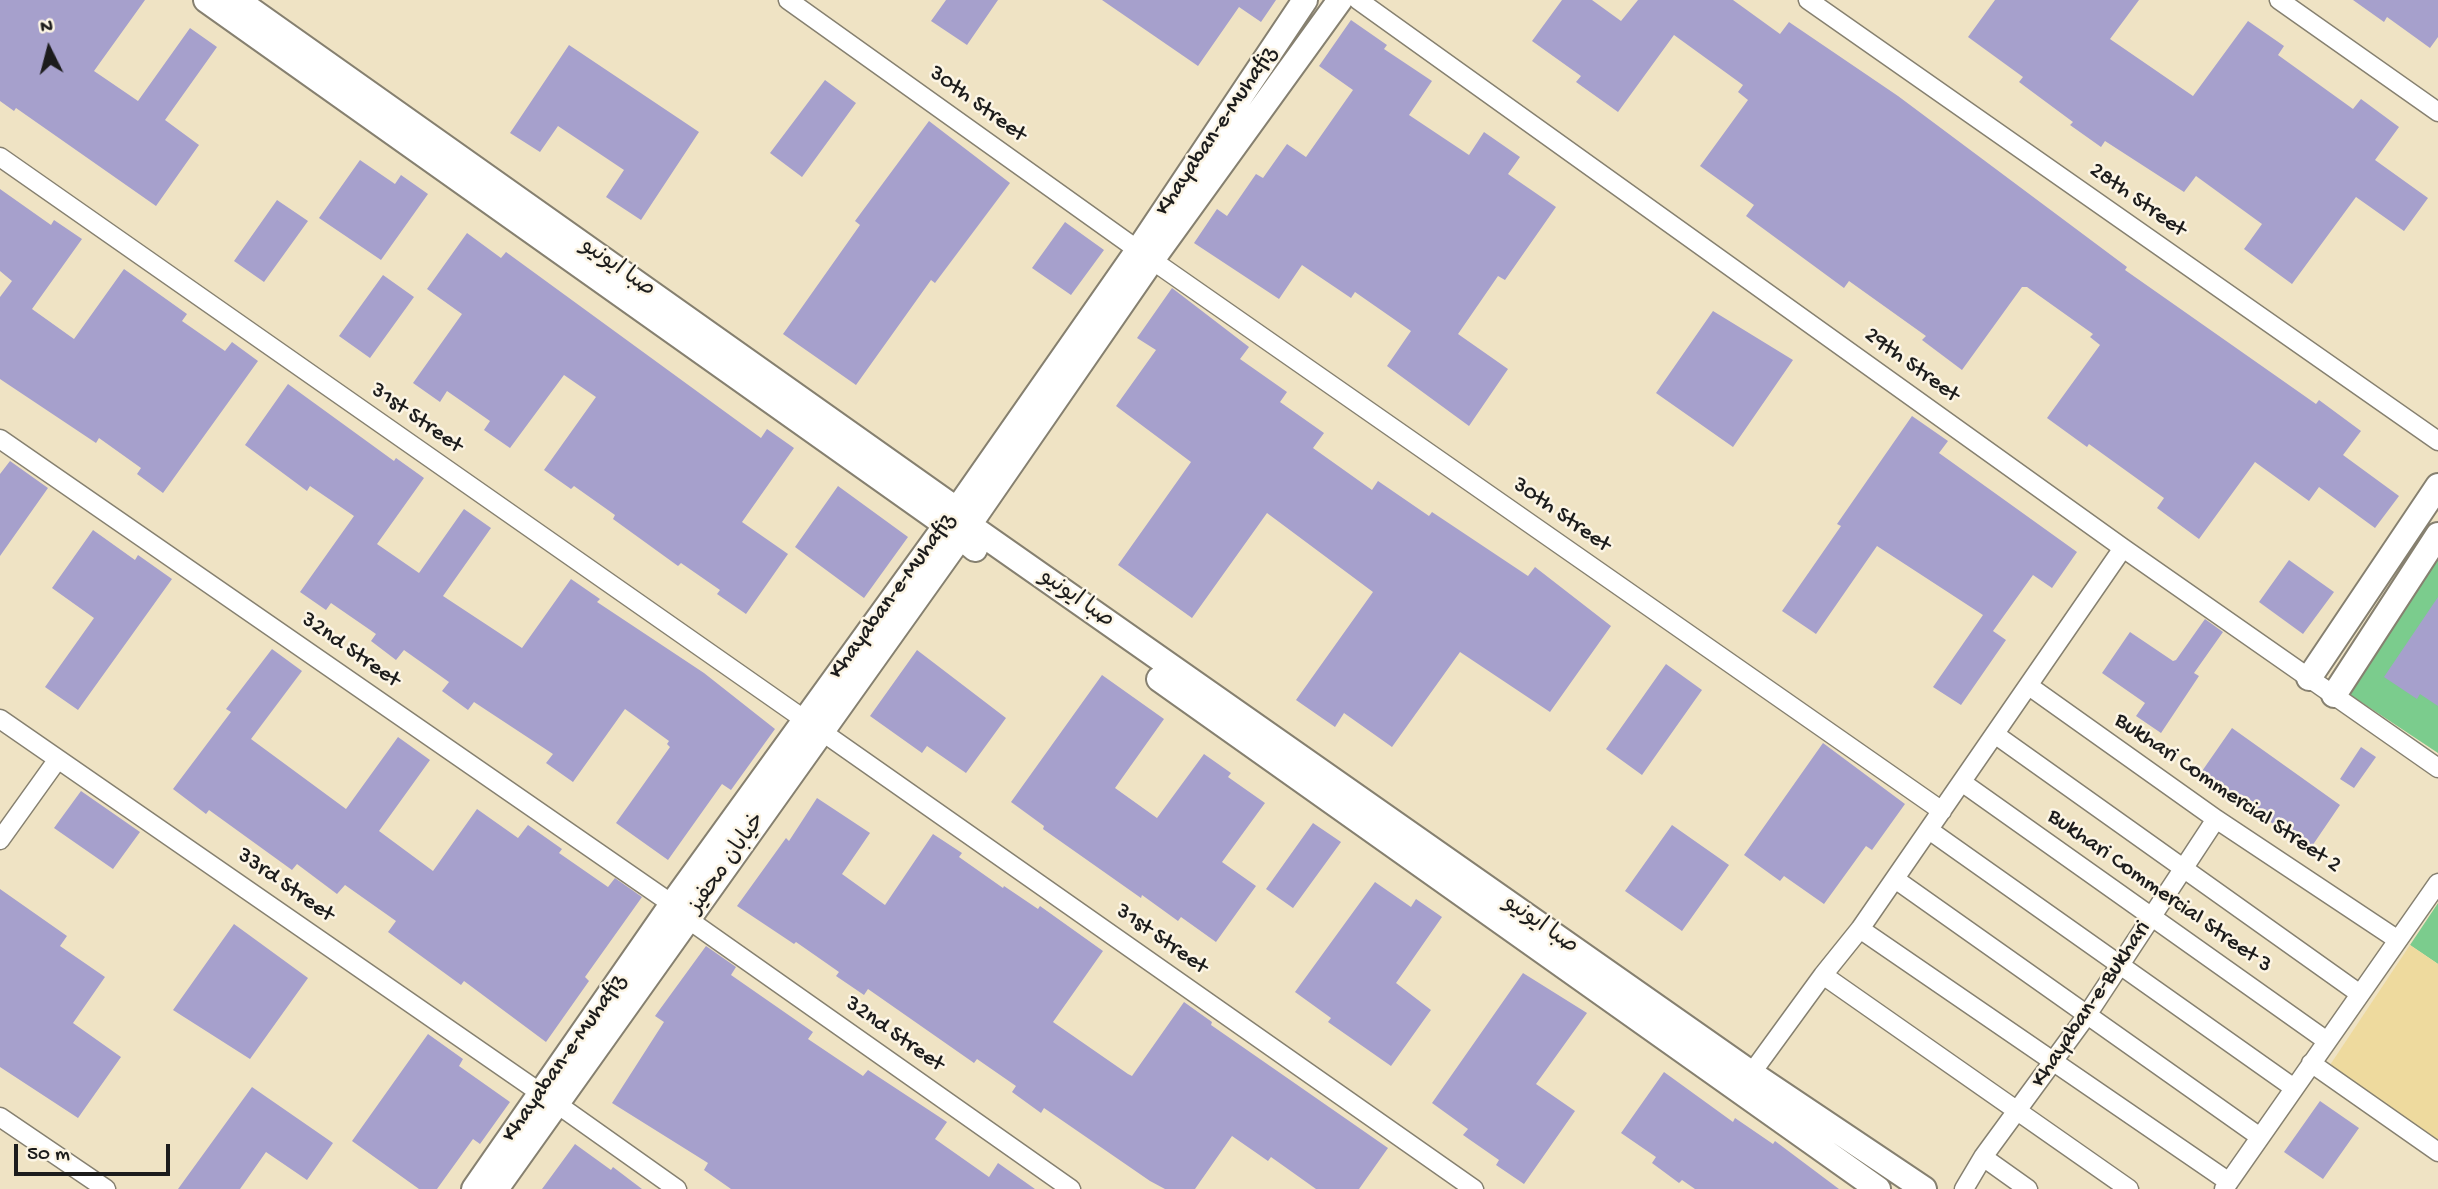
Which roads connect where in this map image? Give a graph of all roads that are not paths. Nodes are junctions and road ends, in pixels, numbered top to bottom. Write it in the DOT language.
graph roads {
  1 [pos="206,0"];
  2 [pos="237,0"];
  3 [pos="788,0"];
  4 [pos="1305,0"];
  5 [pos="1340,0"];
  6 [pos="1358,0"];
  7 [pos="1808,0"];
  8 [pos="2279,0"];
  9 [pos="2438,112"];
  10 [pos="0,157"];
  11 [pos="1145,255"];
  12 [pos="0,439"];
  13 [pos="2438,441"];
  14 [pos="2438,486"];
  15 [pos="957,524"];
  16 [pos="2438,535"];
  17 [pos="2123,548"];
  18 [pos="2309,678"];
  19 [pos="2029,686"];
  20 [pos="2334,695"];
  21 [pos="0,719"];
  22 [pos="813,726"];
  23 [pos="1996,735"];
  24 [pos="58,759"];
  25 [pos="2438,768"];
  26 [pos="1963,783"];
  27 [pos="1942,811"];
  28 [pos="2216,819"];
  29 [pos="1929,830"];
  30 [pos="0,840"];
  31 [pos="2181,869"];
  32 [pos="1895,879"];
  33 [pos="2438,883"];
  34 [pos="681,912"];
  35 [pos="2152,916"];
  36 [pos="1860,929"];
  37 [pos="2398,940"];
  38 [pos="2121,963"];
  39 [pos="1823,975"];
  40 [pos="2360,994"];
  41 [pos="2087,1015"];
  42 [pos="2327,1041"];
  43 [pos="2053,1062"];
  44 [pos="2311,1063"];
  45 [pos="1746,1081"];
  46 [pos="2294,1088"];
  47 [pos="549,1099"];
  48 [pos="2019,1111"];
  49 [pos="0,1117"];
  50 [pos="2260,1137"];
  51 [pos="2438,1152"];
  52 [pos="1983,1157"];
  53 [pos="2226,1186"];
  54 [pos="102,1188"];
  55 [pos="474,1189"];
  56 [pos="496,1189"];
  57 [pos="677,1189"];
  58 [pos="1071,1189"];
  59 [pos="1474,1189"];
  60 [pos="1878,1189"];
  61 [pos="1924,1189"];
  62 [pos="1964,1189"];
  63 [pos="2028,1189"];
  64 [pos="2129,1189"];
  1 -- 15 [label="main road, صبا ایونیو"];
  2 -- 15 [label="main road, صبا ایونیو"];
  3 -- 11 [label="street, 30th Street"];
  4 -- 11 [label="main road, Khayaban-e-Muhafiz"];
  5 -- 11 [label="main road, Khayaban-e-Muhafiz"];
  6 -- 17 [label="street, 29th Street"];
  7 -- 13 [label="street, 28th Street"];
  8 -- 9 [label="street"];
  10 -- 22 [label="street, 31st Street"];
  11 -- 15 [label="main road, Khayaban-e-Muhafiz"];
  11 -- 27 [label="street, 30th Street"];
  12 -- 34 [label="street, 32nd Street"];
  14 -- 18 [label="main road"];
  15 -- 22 [label="main road, خیابان محفیز"];
  15 -- 45 [label="main road, صبا ایونیو"];
  16 -- 20 [label="main road"];
  17 -- 18 [label="street, 29th Street"];
  17 -- 19 [label="street"];
  18 -- 20 [label="street, 29th Street"];
  19 -- 23 [label="street"];
  19 -- 28 [label="street, Bukhari Commercial Street 2"];
  20 -- 25 [label="street, 29th Street"];
  21 -- 24 [label="street, 33rd Street"];
  22 -- 34 [label="main road, خیابان محفیز"];
  22 -- 59 [label="street, 31st Street"];
  23 -- 26 [label="street"];
  23 -- 31 [label="street"];
  24 -- 30 [label="street"];
  24 -- 47 [label="street, 33rd Street"];
  26 -- 27 [label="street"];
  26 -- 35 [label="street, Bukhari Commercial Street 3"];
  27 -- 29 [label="street"];
  28 -- 31 [label="street, Khayaban-e-Bukhari"];
  28 -- 37 [label="street, Bukhari Commercial Street 2"];
  29 -- 32 [label="street"];
  29 -- 38 [label="street"];
  31 -- 35 [label="street, Khayaban-e-Bukhari"];
  31 -- 40 [label="street"];
  32 -- 36 [label="street"];
  32 -- 41 [label="street"];
  33 -- 37 [label="street"];
  34 -- 47 [label="main road, خیابان محفیز"];
  34 -- 58 [label="street, 32nd Street"];
  35 -- 38 [label="street, Khayaban-e-Bukhari"];
  35 -- 42 [label="street, Bukhari Commercial Street 3"];
  36 -- 39 [label="street"];
  36 -- 43 [label="street"];
  37 -- 40 [label="street"];
  38 -- 41 [label="street, Khayaban-e-Bukhari"];
  38 -- 46 [label="street"];
  39 -- 45 [label="street"];
  39 -- 48 [label="street"];
  40 -- 42 [label="street"];
  41 -- 43 [label="street, Khayaban-e-Bukhari"];
  41 -- 50 [label="street"];
  42 -- 44 [label="street"];
  43 -- 48 [label="street, Khayaban-e-Bukhari"];
  43 -- 53 [label="street"];
  44 -- 46 [label="street"];
  44 -- 51 [label="street"];
  45 -- 60 [label="main road, صبا ایونیو"];
  45 -- 61 [label="main road, صبا ایونیو"];
  46 -- 50 [label="street"];
  47 -- 55 [label="main road, Khayaban-e-Muhafiz"];
  47 -- 56 [label="main road, خیابان محفیز"];
  47 -- 57 [label="street, 33rd Street"];
  48 -- 52 [label="street, Khayaban-e-Bukhari"];
  48 -- 64 [label="street"];
  49 -- 54 [label="street"];
  50 -- 53 [label="street"];
  52 -- 62 [label="street, Khayaban-e-Bukhari"];
  52 -- 63 [label="street"];
}
